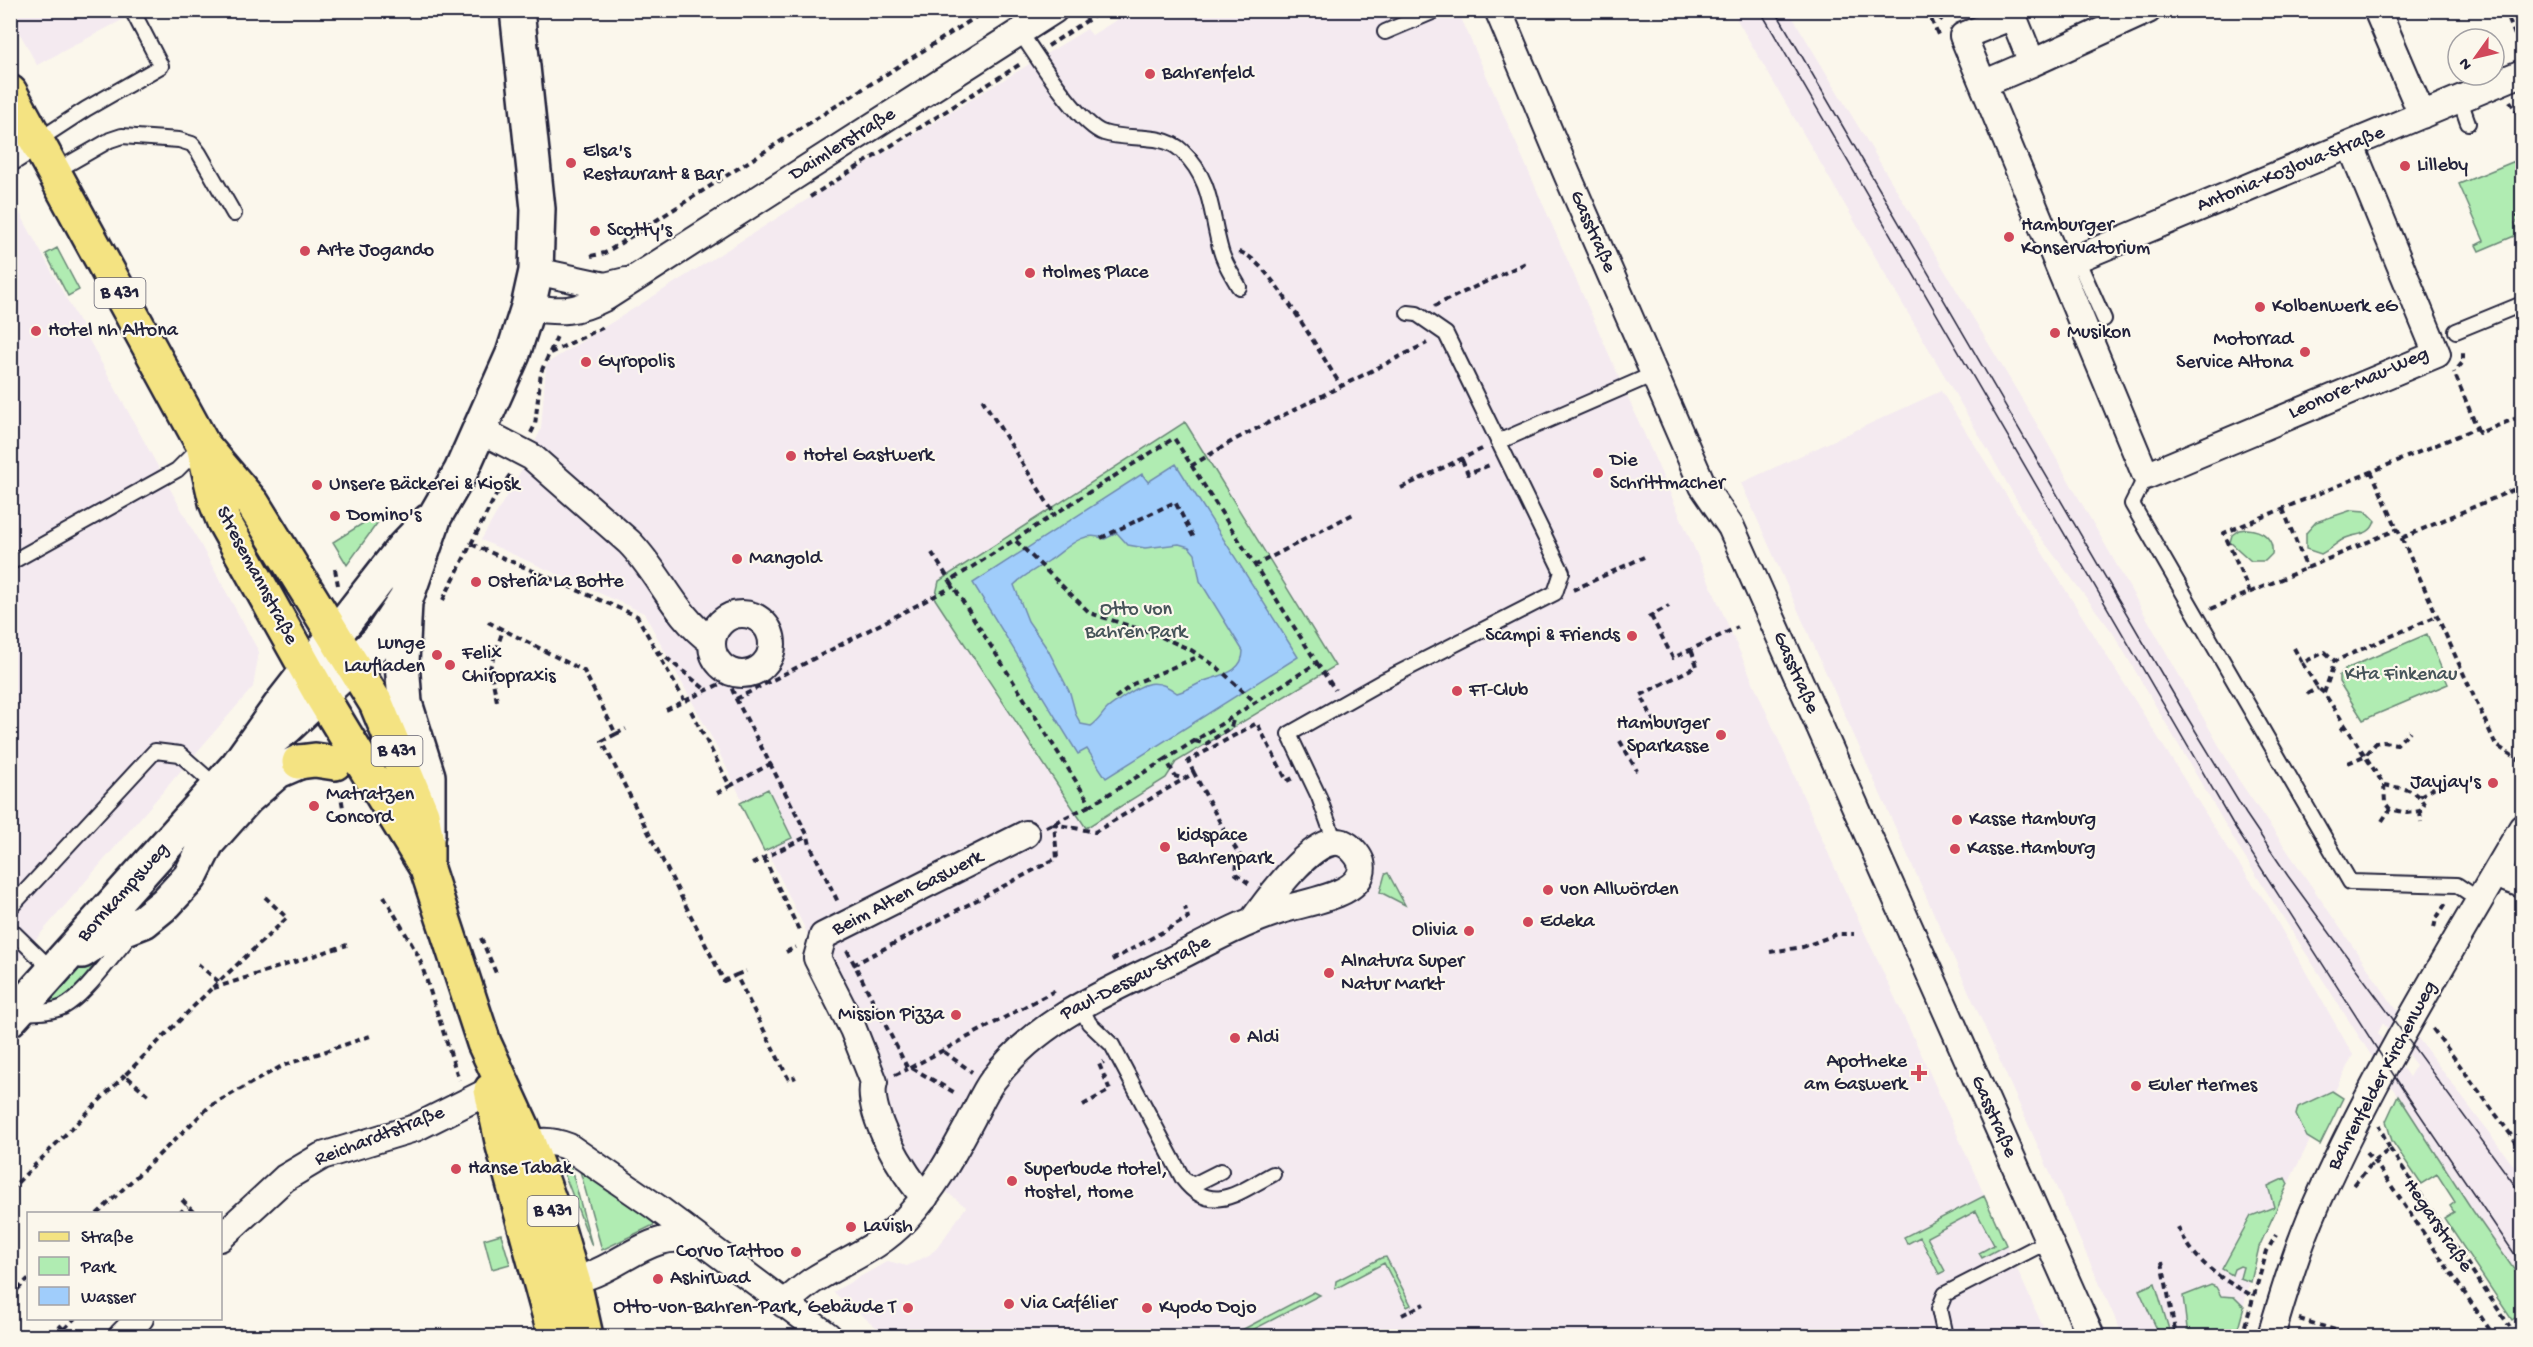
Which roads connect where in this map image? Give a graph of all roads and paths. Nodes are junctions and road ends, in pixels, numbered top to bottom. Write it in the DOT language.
graph roads {
  1 [pos="132,10"];
  2 [pos="517,10"];
  3 [pos="987,10"];
  4 [pos="1054,10"];
  5 [pos="1437,10"];
  6 [pos="1498,10"];
  7 [pos="2148,10"];
  8 [pos="2377,10"];
  9 [pos="2505,10"];
  10 [pos="1020,32"];
  11 [pos="1385,32"];
  12 [pos="2523,53"];
  13 [pos="2032,63"];
  14 [pos="2523,73"];
  15 [pos="1983,84"];
  16 [pos="10,92"];
  17 [pos="2516,98"];
  18 [pos="2510,101"];
  19 [pos="2465,113"];
  20 [pos="2422,116"];
  21 [pos="2523,121"];
  22 [pos="2351,146"];
  23 [pos="24,150"];
  24 [pos="54,172"];
  25 [pos="234,214"];
  26 [pos="2517,214"];
  27 [pos="2523,225"];
  28 [pos="1221,254"];
  29 [pos="585,255"];
  30 [pos="1528,262"];
  31 [pos="2068,262"];
  32 [pos="536,272"];
  33 [pos="631,279"];
  34 [pos="1239,287"];
  35 [pos="2523,304"];
  36 [pos="528,307"];
  37 [pos="1412,313"];
  38 [pos="2104,319"];
  39 [pos="561,327"];
  40 [pos="2456,331"];
  41 [pos="1446,334"];
  42 [pos="2454,372"];
  43 [pos="1654,374"];
  44 [pos="2443,376"];
  45 [pos="1342,387"];
  46 [pos="982,399"];
  47 [pos="2518,399"];
  48 [pos="2523,410"];
  49 [pos="2523,416"];
  50 [pos="2477,428"];
  51 [pos="480,430"];
  52 [pos="529,440"];
  53 [pos="1498,442"];
  54 [pos="203,445"];
  55 [pos="1476,453"];
  56 [pos="1506,458"];
  57 [pos="1462,460"];
  58 [pos="518,462"];
  59 [pos="1191,466"];
  60 [pos="2371,471"];
  61 [pos="2146,476"];
  62 [pos="2523,486"];
  63 [pos="1401,488"];
  64 [pos="2283,508"];
  65 [pos="1355,513"];
  66 [pos="1056,515"];
  67 [pos="435,516"];
  68 [pos="2398,529"];
  69 [pos="1101,538"];
  70 [pos="1194,538"];
  71 [pos="2402,538"];
  72 [pos="1016,541"];
  73 [pos="471,544"];
  74 [pos="932,553"];
  75 [pos="1644,557"];
  76 [pos="10,563"];
  77 [pos="1254,566"];
  78 [pos="2307,569"];
  79 [pos="950,581"];
  80 [pos="954,586"];
  81 [pos="1555,593"];
  82 [pos="2250,593"];
  83 [pos="406,599"];
  84 [pos="443,600"];
  85 [pos="1669,606"];
  86 [pos="2439,615"];
  87 [pos="2195,616"];
  88 [pos="488,622"];
  89 [pos="1738,627"];
  90 [pos="503,630"];
  91 [pos="335,636"];
  92 [pos="711,640"];
  93 [pos="2294,648"];
  94 [pos="656,649"];
  95 [pos="1691,649"];
  96 [pos="1200,656"];
  97 [pos="2335,661"];
  98 [pos="1317,663"];
  99 [pos="2302,663"];
  100 [pos="354,666"];
  101 [pos="726,674"];
  102 [pos="314,683"];
  103 [pos="2318,688"];
  104 [pos="706,690"];
  105 [pos="2324,693"];
  106 [pos="2307,694"];
  107 [pos="1115,698"];
  108 [pos="736,699"];
  109 [pos="684,700"];
  110 [pos="497,701"];
  111 [pos="1256,703"];
  112 [pos="1343,704"];
  113 [pos="666,710"];
  114 [pos="692,711"];
  115 [pos="1235,716"];
  116 [pos="1655,723"];
  117 [pos="2347,725"];
  118 [pos="626,729"];
  119 [pos="2340,730"];
  120 [pos="2410,731"];
  121 [pos="616,734"];
  122 [pos="1219,735"];
  123 [pos="1195,741"];
  124 [pos="1223,741"];
  125 [pos="1620,741"];
  126 [pos="2366,755"];
  127 [pos="1166,759"];
  128 [pos="299,762"];
  129 [pos="2523,762"];
  130 [pos="772,763"];
  131 [pos="2348,763"];
  132 [pos="1637,771"];
  133 [pos="1194,773"];
  134 [pos="348,775"];
  135 [pos="227,777"];
  136 [pos="1184,779"];
  137 [pos="1291,779"];
  138 [pos="2384,785"];
  139 [pos="730,786"];
  140 [pos="2435,787"];
  141 [pos="717,793"];
  142 [pos="2420,796"];
  143 [pos="1091,805"];
  144 [pos="343,808"];
  145 [pos="2390,809"];
  146 [pos="2420,811"];
  147 [pos="2382,820"];
  148 [pos="2421,822"];
  149 [pos="1054,824"];
  150 [pos="2523,828"];
  151 [pos="1026,834"];
  152 [pos="808,836"];
  153 [pos="1335,842"];
  154 [pos="427,855"];
  155 [pos="1241,857"];
  156 [pos="764,858"];
  157 [pos="752,864"];
  158 [pos="2497,872"];
  159 [pos="2523,884"];
  160 [pos="384,896"];
  161 [pos="266,897"];
  162 [pos="2481,901"];
  163 [pos="1185,907"];
  164 [pos="10,908"];
  165 [pos="126,912"];
  166 [pos="1253,920"];
  167 [pos="849,924"];
  168 [pos="10,929"];
  169 [pos="800,932"];
  170 [pos="1854,934"];
  171 [pos="347,945"];
  172 [pos="1770,951"];
  173 [pos="1109,961"];
  174 [pos="198,963"];
  175 [pos="853,965"];
  176 [pos="53,970"];
  177 [pos="746,971"];
  178 [pos="736,975"];
  179 [pos="219,982"];
  180 [pos="212,989"];
  181 [pos="752,992"];
  182 [pos="1075,994"];
  183 [pos="746,996"];
  184 [pos="13,1017"];
  185 [pos="2433,1029"];
  186 [pos="373,1035"];
  187 [pos="484,1043"];
  188 [pos="944,1052"];
  189 [pos="1099,1064"];
  190 [pos="909,1068"];
  191 [pos="973,1073"];
  192 [pos="898,1074"];
  193 [pos="125,1075"];
  194 [pos="796,1077"];
  195 [pos="459,1083"];
  196 [pos="491,1090"];
  197 [pos="148,1095"];
  198 [pos="962,1097"];
  199 [pos="1083,1105"];
  200 [pos="2346,1142"];
  201 [pos="529,1145"];
  202 [pos="2390,1149"];
  203 [pos="2523,1150"];
  204 [pos="1221,1171"];
  205 [pos="1273,1174"];
  206 [pos="1183,1179"];
  207 [pos="513,1182"];
  208 [pos="10,1190"];
  209 [pos="925,1197"];
  210 [pos="182,1200"];
  211 [pos="187,1206"];
  212 [pos="99,1212"];
  213 [pos="181,1212"];
  214 [pos="193,1212"];
  215 [pos="2178,1227"];
  216 [pos="222,1236"];
  217 [pos="2048,1241"];
  218 [pos="703,1243"];
  219 [pos="532,1253"];
  220 [pos="2162,1262"];
  221 [pos="573,1279"];
  222 [pos="27,1280"];
  223 [pos="2253,1296"];
  224 [pos="10,1297"];
  225 [pos="783,1304"];
  226 [pos="1424,1304"];
  227 [pos="1402,1315"];
  228 [pos="73,1320"];
  229 [pos="138,1320"];
  230 [pos="2306,1321"];
  231 [pos="59,1325"];
  232 [pos="2510,1327"];
  233 [pos="63,1330"];
  234 [pos="57,1336"];
  235 [pos="70,1336"];
  236 [pos="122,1336"];
  237 [pos="555,1336"];
  238 [pos="586,1336"];
  239 [pos="828,1336"];
  240 [pos="1946,1336"];
  241 [pos="2091,1336"];
  242 [pos="2176,1336"];
  243 [pos="2271,1336"];
  244 [pos="2355,1336"];
  245 [pos="2494,1336"];
  1 -- 23 [label="lane"];
  2 -- 32 [label="street"];
  3 -- 29 [label="path"];
  4 -- 10 [label="street, Daimlerstraße"];
  5 -- 11 [label="lane"];
  6 -- 43 [label="street, Gasstraße"];
  7 -- 13 [label="street"];
  8 -- 20 [label="street"];
  9 -- 12 [label="path"];
  10 -- 28 [label="lane"];
  10 -- 33 [label="street, Daimlerstraße"];
  13 -- 15 [label="street"];
  13 -- 15 [label="street"];
  14 -- 19 [label="street, Antonia-Kozlova-Straße"];
  15 -- 31 [label="street"];
  16 -- 23 [label="main road, Stresemannstraße / B 431"];
  17 -- 18 [label="path"];
  18 -- 19 [label="path"];
  18 -- 21 [label="path"];
  19 -- 20 [label="street, Antonia-Kozlova-Straße"];
  20 -- 22 [label="street, Antonia-Kozlova-Straße"];
  22 -- 31 [label="street, Antonia-Kozlova-Straße"];
  22 -- 61 [label="street, Leonore-Mau-Weg"];
  23 -- 24 [label="main road, Stresemannstraße / B 431"];
  24 -- 25 [label="lane"];
  24 -- 54 [label="main road, Stresemannstraße / B 431"];
  26 -- 27 [label="path"];
  28 -- 34 [label="lane"];
  28 -- 45 [label="path"];
  30 -- 37 [label="path"];
  31 -- 38 [label="lane"];
  31 -- 61 [label="street"];
  32 -- 33 [label="street, Daimlerstraße"];
  32 -- 36 [label="street"];
  33 -- 36 [label="street, Daimlerstraße"];
  35 -- 40 [label="lane"];
  36 -- 51 [label="street"];
  37 -- 41 [label="lane"];
  39 -- 52 [label="path"];
  40 -- 42 [label="path"];
  41 -- 45 [label="path"];
  41 -- 53 [label="lane"];
  42 -- 44 [label="path"];
  42 -- 50 [label="path"];
  43 -- 53 [label="lane"];
  43 -- 217 [label="street, Gasstraße"];
  45 -- 59 [label="path"];
  46 -- 66 [label="path"];
  47 -- 48 [label="path"];
  49 -- 50 [label="path"];
  50 -- 60 [label="path"];
  51 -- 67 [label="street"];
  51 -- 92 [label="street"];
  53 -- 56 [label="lane"];
  54 -- 76 [label="lane"];
  54 -- 91 [label="main road, Stresemannstraße / B 431"];
  54 -- 102 [label="main road, Stresemannstraße / B 431"];
  55 -- 57 [label="path"];
  56 -- 57 [label="path"];
  56 -- 81 [label="lane"];
  57 -- 63 [label="path"];
  58 -- 73 [label="path"];
  59 -- 66 [label="path"];
  59 -- 77 [label="path"];
  60 -- 64 [label="path"];
  60 -- 68 [label="path"];
  61 -- 87 [label="lane"];
  62 -- 71 [label="path"];
  64 -- 78 [label="path"];
  64 -- 82 [label="path"];
  65 -- 77 [label="path"];
  66 -- 72 [label="path"];
  67 -- 83 [label="street"];
  67 -- 91 [label="street, Bornkampsweg"];
  68 -- 71 [label="path"];
  68 -- 78 [label="path"];
  69 -- 70 [label="path"];
  71 -- 86 [label="path"];
  72 -- 79 [label="path"];
  72 -- 96 [label="path"];
  73 -- 84 [label="path"];
  73 -- 94 [label="path"];
  74 -- 79 [label="path"];
  75 -- 81 [label="path"];
  77 -- 98 [label="path"];
  78 -- 82 [label="path"];
  79 -- 80 [label="path"];
  80 -- 108 [label="path"];
  80 -- 143 [label="path"];
  81 -- 112 [label="lane"];
  82 -- 87 [label="path"];
  83 -- 100 [label="street, Bornkampsweg"];
  83 -- 154 [label="street"];
  85 -- 95 [label="path"];
  86 -- 97 [label="path"];
  86 -- 129 [label="path"];
  87 -- 162 [label="lane"];
  88 -- 90 [label="path"];
  89 -- 95 [label="path"];
  90 -- 110 [label="path"];
  90 -- 121 [label="path"];
  91 -- 100 [label="main road, B 431"];
  91 -- 102 [label="street, Bornkampsweg"];
  92 -- 101 [label="street"];
  92 -- 101 [label="street"];
  93 -- 99 [label="path"];
  94 -- 104 [label="path"];
  94 -- 109 [label="path"];
  95 -- 116 [label="path"];
  96 -- 107 [label="path"];
  96 -- 111 [label="path"];
  97 -- 99 [label="path"];
  97 -- 105 [label="path"];
  98 -- 111 [label="path"];
  98 -- 112 [label="path"];
  99 -- 103 [label="path"];
  100 -- 102 [label="street, Bornkampsweg"];
  100 -- 154 [label="main road, B 431"];
  101 -- 104 [label="path"];
  101 -- 108 [label="path"];
  102 -- 134 [label="main road, B 431"];
  102 -- 135 [label="street, Bornkampsweg"];
  103 -- 105 [label="path"];
  103 -- 106 [label="path"];
  104 -- 109 [label="path"];
  105 -- 117 [label="path"];
  108 -- 130 [label="path"];
  109 -- 113 [label="path"];
  111 -- 115 [label="path"];
  112 -- 153 [label="lane"];
  114 -- 139 [label="path"];
  115 -- 122 [label="path"];
  115 -- 123 [label="path"];
  117 -- 119 [label="path"];
  117 -- 126 [label="path"];
  118 -- 121 [label="path"];
  120 -- 126 [label="path"];
  121 -- 178 [label="path"];
  122 -- 123 [label="path"];
  122 -- 124 [label="path"];
  123 -- 127 [label="path"];
  124 -- 133 [label="path"];
  124 -- 137 [label="path"];
  125 -- 132 [label="path"];
  126 -- 131 [label="path"];
  126 -- 138 [label="path"];
  127 -- 136 [label="path"];
  127 -- 143 [label="path"];
  128 -- 134 [label="main road"];
  128 -- 165 [label="street"];
  130 -- 139 [label="path"];
  130 -- 152 [label="path"];
  133 -- 136 [label="path"];
  133 -- 155 [label="path"];
  134 -- 144 [label="path"];
  134 -- 154 [label="main road, B 431"];
  135 -- 164 [label="lane"];
  135 -- 165 [label="street, Bornkampsweg"];
  136 -- 149 [label="path"];
  138 -- 142 [label="path"];
  138 -- 145 [label="path"];
  139 -- 141 [label="path"];
  140 -- 142 [label="path"];
  142 -- 146 [label="path"];
  143 -- 149 [label="path"];
  145 -- 146 [label="path"];
  145 -- 147 [label="path"];
  146 -- 148 [label="path"];
  149 -- 151 [label="path"];
  149 -- 175 [label="path"];
  150 -- 158 [label="street, Bahrenfelder Kirchenweg"];
  151 -- 167 [label="street, Beim Alten Gaswerk"];
  152 -- 156 [label="path"];
  152 -- 167 [label="path"];
  153 -- 166 [label="street, Paul-Dessau-Straße"];
  153 -- 166 [label="street, Paul-Dessau-Straße"];
  154 -- 187 [label="main road, B 431"];
  156 -- 157 [label="path"];
  156 -- 169 [label="path"];
  158 -- 159 [label="street"];
  158 -- 162 [label="street, Bahrenfelder Kirchenweg"];
  160 -- 195 [label="path"];
  161 -- 179 [label="path"];
  162 -- 200 [label="street, Bahrenfelder Kirchenweg"];
  163 -- 173 [label="path"];
  165 -- 176 [label="street"];
  165 -- 184 [label="lane"];
  166 -- 182 [label="street, Paul-Dessau-Straße"];
  167 -- 175 [label="path"];
  167 -- 209 [label="street, Beim Alten Gaswerk"];
  168 -- 176 [label="lane"];
  170 -- 172 [label="path"];
  171 -- 180 [label="path"];
  174 -- 179 [label="path"];
  175 -- 190 [label="path"];
  176 -- 184 [label="street"];
  177 -- 178 [label="path"];
  178 -- 183 [label="path"];
  179 -- 180 [label="path"];
  180 -- 193 [label="path"];
  181 -- 183 [label="path"];
  182 -- 188 [label="path"];
  182 -- 206 [label="lane"];
  182 -- 209 [label="street, Paul-Dessau-Straße"];
  183 -- 194 [label="path"];
  185 -- 203 [label="path"];
  186 -- 212 [label="path"];
  187 -- 196 [label="main road, B 431"];
  187 -- 201 [label="main road, B 431"];
  188 -- 190 [label="path"];
  188 -- 191 [label="path"];
  189 -- 199 [label="path"];
  190 -- 192 [label="path"];
  190 -- 198 [label="path"];
  193 -- 197 [label="path"];
  193 -- 208 [label="path"];
  196 -- 207 [label="main road, B 431"];
  196 -- 216 [label="street, Reichardtstraße"];
  200 -- 243 [label="street, Bahrenfelder Kirchenweg"];
  200 -- 245 [label="path, Hegarstraße"];
  201 -- 207 [label="street"];
  201 -- 218 [label="street"];
  201 -- 221 [label="main road, B 431"];
  202 -- 232 [label="path"];
  204 -- 206 [label="lane"];
  205 -- 206 [label="lane"];
  207 -- 219 [label="main road, B 431"];
  209 -- 225 [label="street, Paul-Dessau-Straße"];
  210 -- 211 [label="path"];
  211 -- 213 [label="path"];
  211 -- 214 [label="path"];
  215 -- 223 [label="path"];
  217 -- 240 [label="lane"];
  217 -- 241 [label="street, Gasstraße"];
  218 -- 221 [label="street"];
  218 -- 225 [label="street"];
  219 -- 221 [label="street"];
  219 -- 237 [label="main road, B 431"];
  220 -- 242 [label="path"];
  221 -- 238 [label="main road, B 431"];
  222 -- 224 [label="path"];
  225 -- 239 [label="street"];
  226 -- 227 [label="path"];
  228 -- 233 [label="path"];
  229 -- 236 [label="street"];
  230 -- 244 [label="path"];
  231 -- 233 [label="path"];
  233 -- 234 [label="path"];
  233 -- 235 [label="path"];
}
